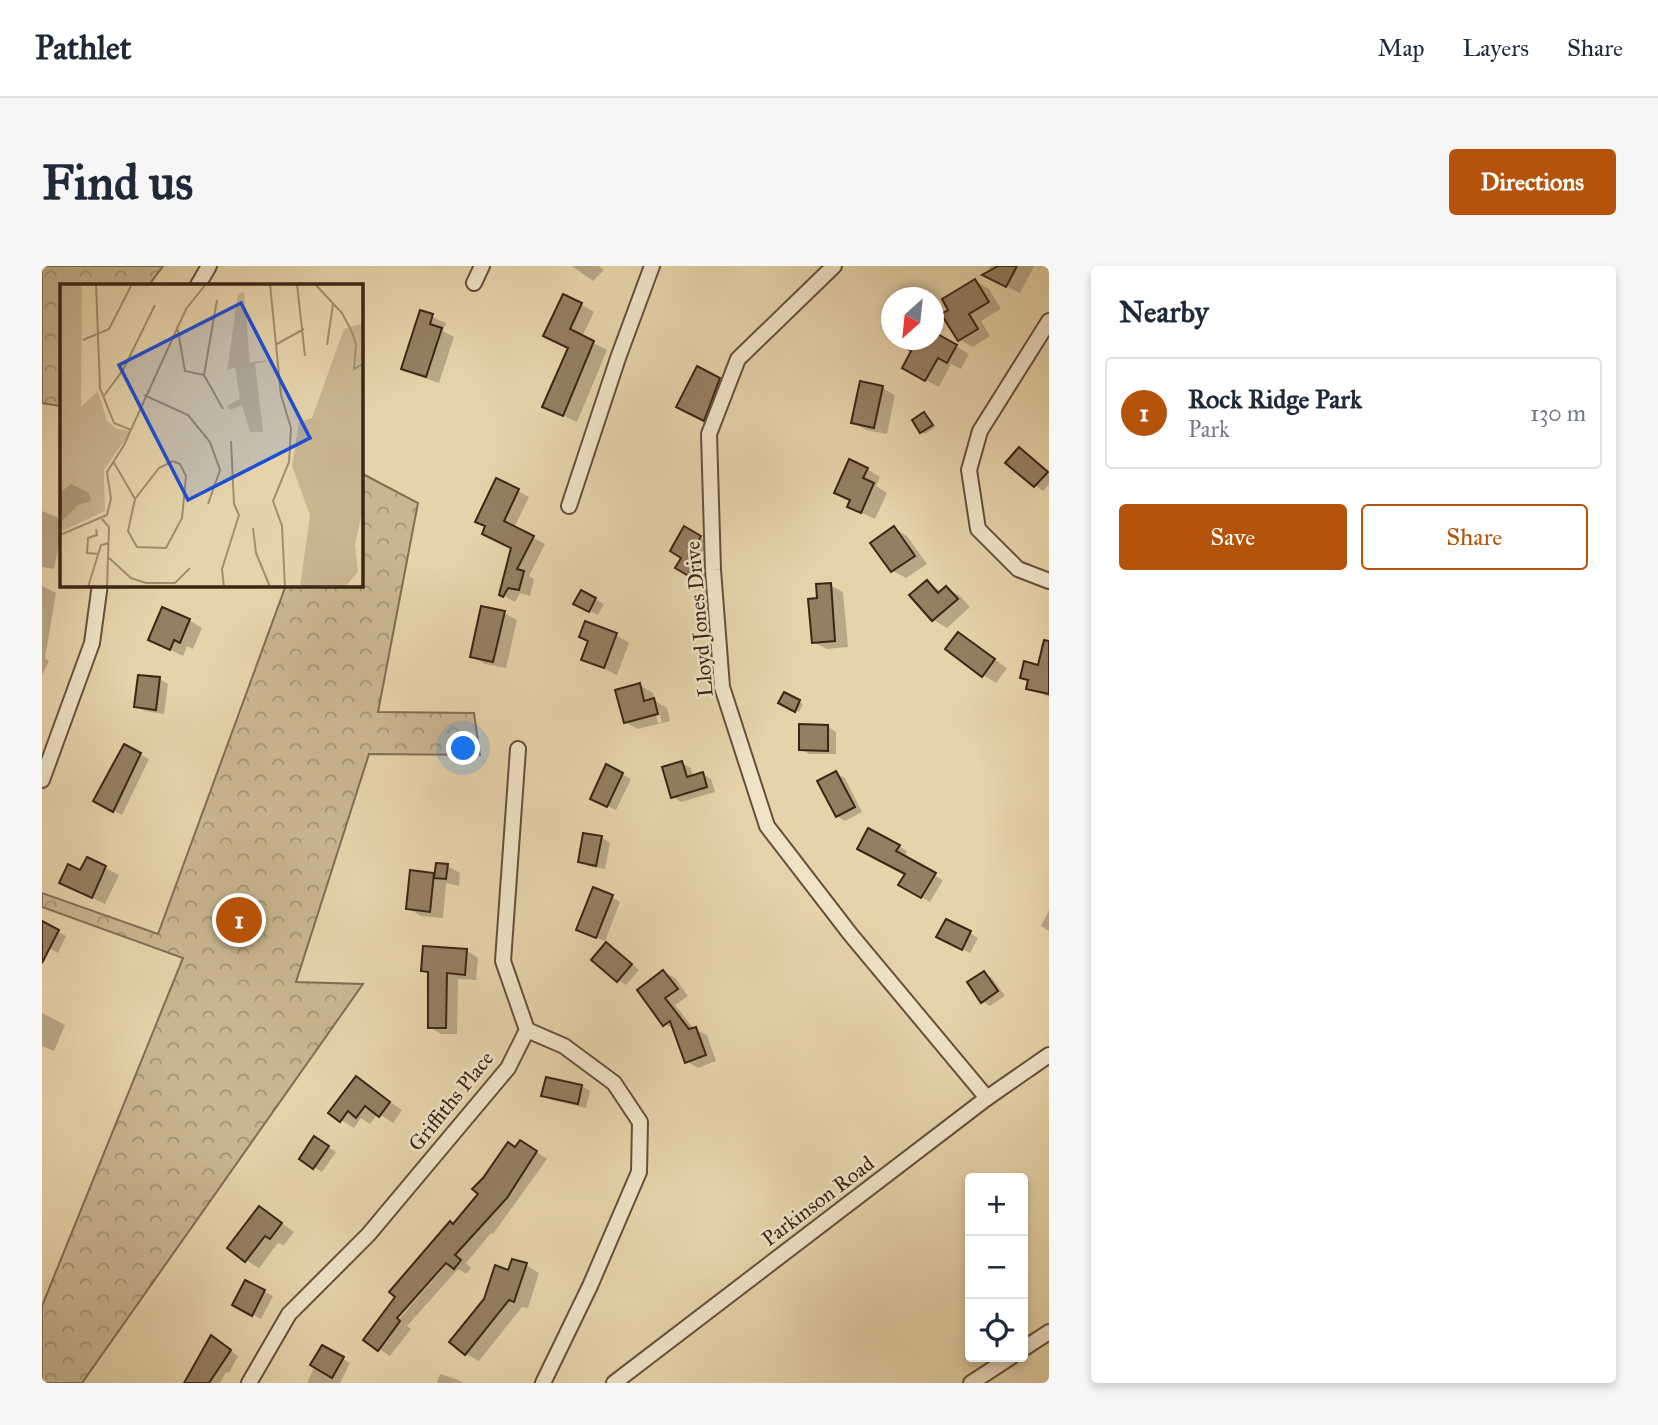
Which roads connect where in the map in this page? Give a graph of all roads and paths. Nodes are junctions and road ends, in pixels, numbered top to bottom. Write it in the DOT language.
graph roads {
  1 [pos="209,266"];
  2 [pos="482,266"];
  3 [pos="652,266"];
  4 [pos="834,266"];
  5 [pos="474,283"];
  6 [pos="199,284"];
  7 [pos="1049,321"];
  8 [pos="569,506"];
  9 [pos="1049,581"];
  10 [pos="100,586"];
  11 [pos="518,749"];
  12 [pos="42,780"];
  13 [pos="527,1030"];
  14 [pos="1049,1055"];
  15 [pos="987,1098"];
  16 [pos="1049,1332"];
  17 [pos="1028,1346"];
  18 [pos="1003,1362"];
  19 [pos="249,1383"];
  20 [pos="543,1383"];
  21 [pos="614,1383"];
  22 [pos="971,1383"];
  1 -- 6 [label="street"];
  2 -- 5 [label="street"];
  3 -- 8 [label="street"];
  4 -- 15 [label="street, Lloyd Jones Drive"];
  7 -- 9 [label="street"];
  10 -- 12 [label="street"];
  11 -- 13 [label="street"];
  13 -- 19 [label="street, Griffiths Place"];
  13 -- 20 [label="street"];
  14 -- 15 [label="street, Parkinson Road"];
  15 -- 21 [label="street, Parkinson Road"];
  16 -- 17 [label="street"];
  18 -- 22 [label="street"];
}
